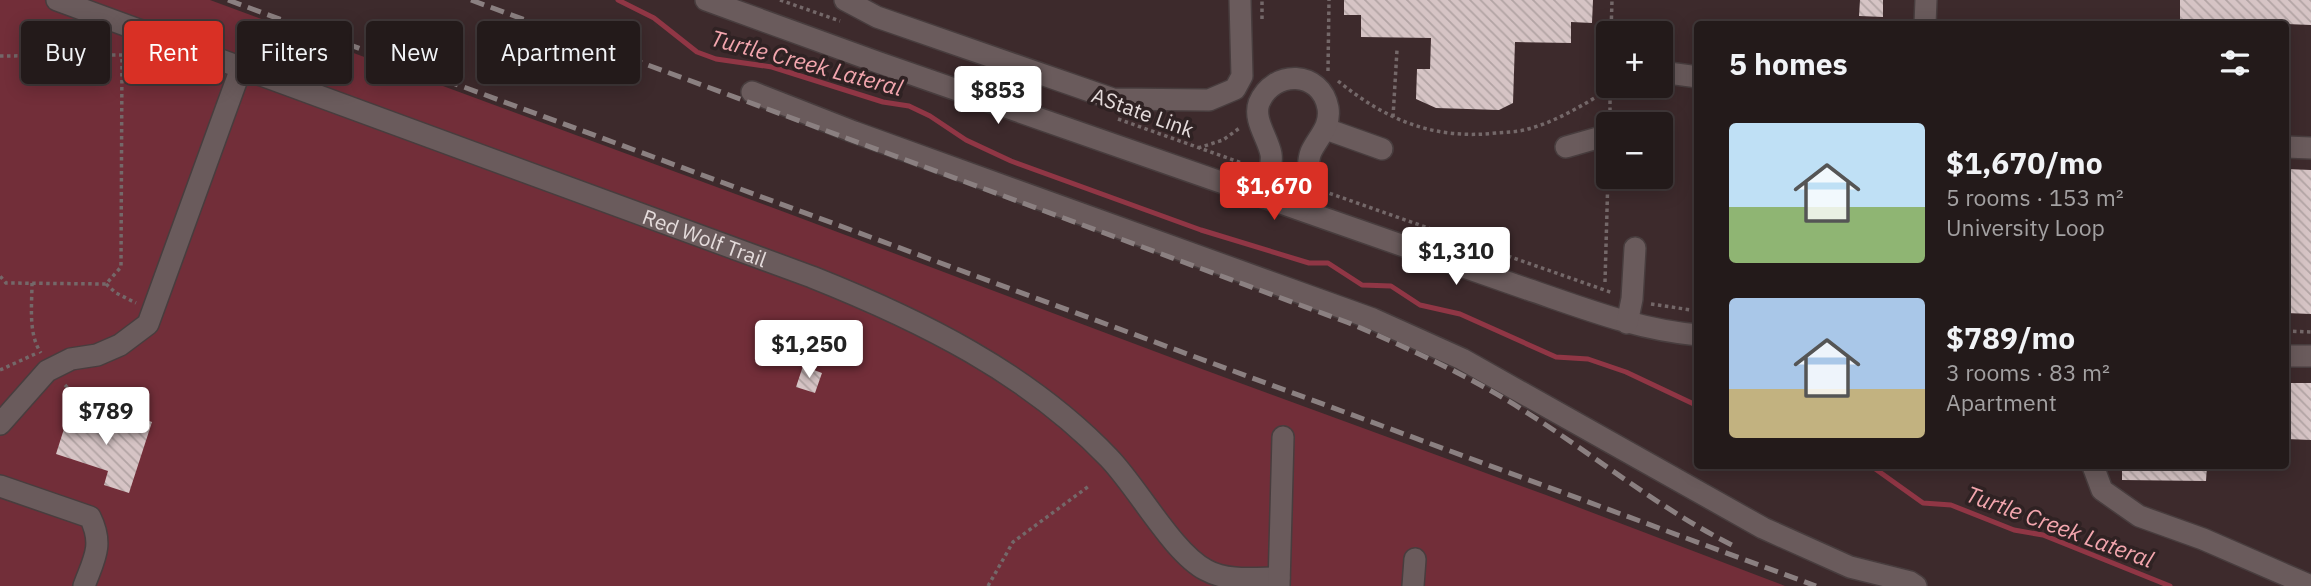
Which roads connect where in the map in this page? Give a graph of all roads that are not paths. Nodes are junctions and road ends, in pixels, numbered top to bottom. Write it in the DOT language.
graph roads {
  1 [pos="57,0"];
  2 [pos="706,0"];
  3 [pos="845,0"];
  4 [pos="1240,0"];
  5 [pos="1926,0"];
  6 [pos="751,7"];
  7 [pos="1925,21"];
  8 [pos="237,67"];
  9 [pos="1673,74"];
  10 [pos="1694,76"];
  11 [pos="237,79"];
  12 [pos="285,84"];
  13 [pos="752,92"];
  14 [pos="1326,130"];
  15 [pos="1596,138"];
  16 [pos="1566,147"];
  17 [pos="2289,147"];
  18 [pos="2311,148"];
  19 [pos="1382,149"];
  20 [pos="1262,196"];
  21 [pos="1299,209"];
  22 [pos="1635,248"];
  23 [pos="1627,323"];
  24 [pos="1694,335"];
  25 [pos="2289,356"];
  26 [pos="2311,356"];
  27 [pos="0,424"];
  28 [pos="1283,436"];
  29 [pos="2094,469"];
  30 [pos="0,485"];
  31 [pos="1415,559"];
  32 [pos="1279,582"];
  33 [pos="84,586"];
  34 [pos="1412,586"];
  35 [pos="1916,586"];
  36 [pos="2311,586"];
  1 -- 8 [label="street, Red Wolf Trail"];
  2 -- 6 [label="street"];
  3 -- 4 [label="street"];
  5 -- 7 [label="street"];
  6 -- 20 [label="street"];
  9 -- 10 [label="street"];
  11 -- 27 [label="street"];
  12 -- 32 [label="street, Red Wolf Trail"];
  13 -- 35 [label="street"];
  14 -- 19 [label="street"];
  14 -- 20 [label="street"];
  14 -- 21 [label="street"];
  15 -- 16 [label="street"];
  17 -- 18 [label="street"];
  20 -- 21 [label="street"];
  21 -- 23 [label="street"];
  22 -- 23 [label="street"];
  23 -- 24 [label="street"];
  25 -- 26 [label="street"];
  28 -- 32 [label="street"];
  29 -- 36 [label="street"];
  30 -- 33 [label="street"];
  31 -- 34 [label="street"];
}
